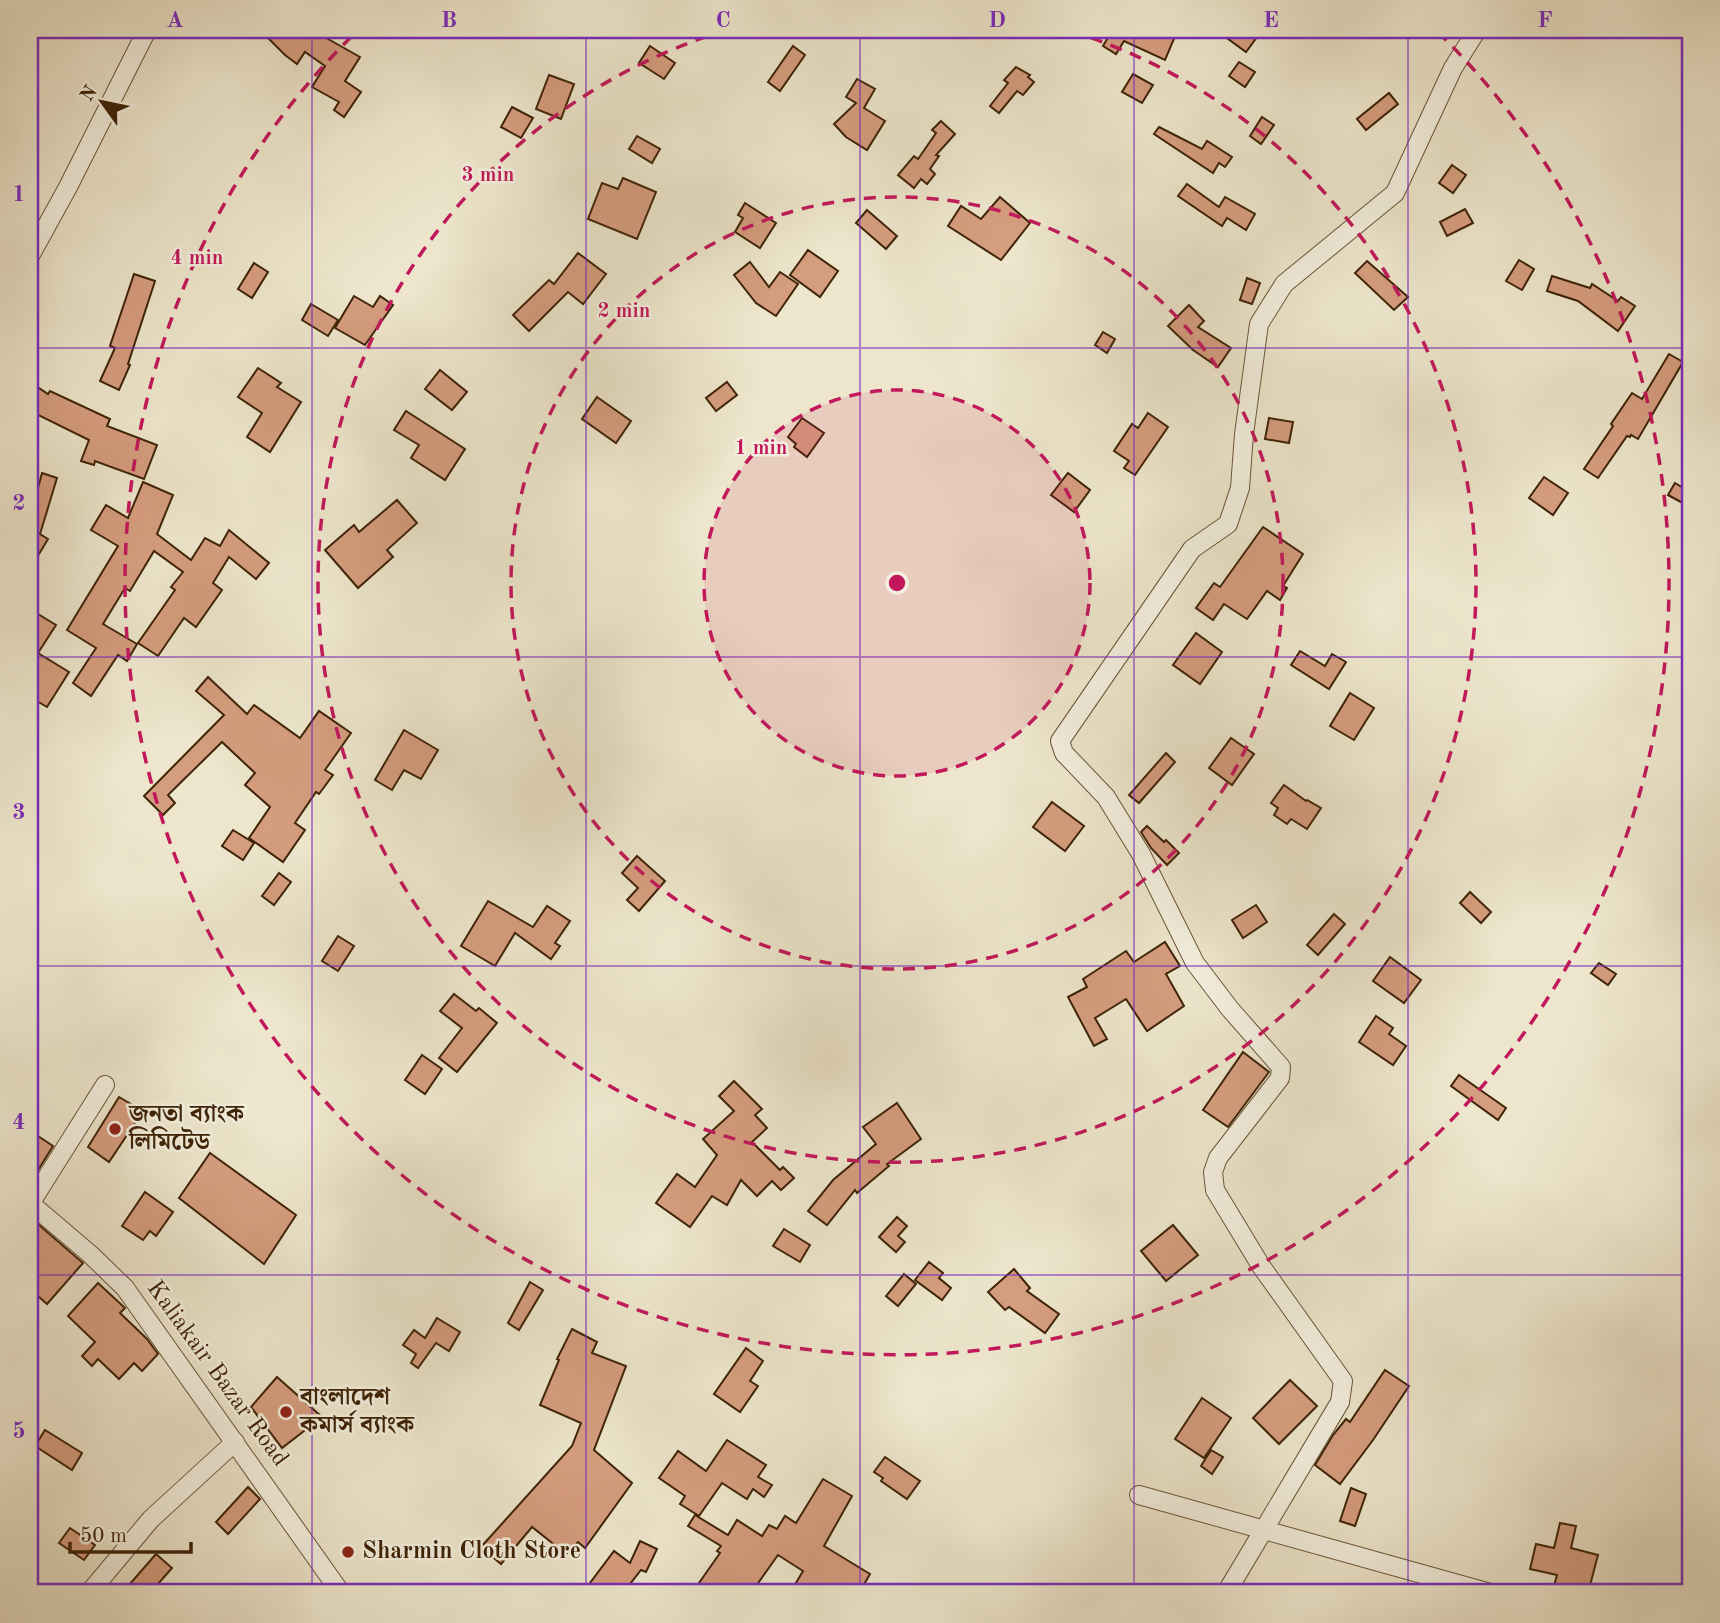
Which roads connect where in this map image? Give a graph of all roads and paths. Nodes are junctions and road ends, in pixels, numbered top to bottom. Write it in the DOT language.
graph roads {
  1 [pos="147,30"];
  2 [pos="1477,30"];
  3 [pos="30,256"];
  4 [pos="105,1085"];
  5 [pos="30,1203"];
  6 [pos="236,1442"];
  7 [pos="1139,1495"];
  8 [pos="1265,1529"];
  9 [pos="89,1593"];
  10 [pos="341,1593"];
  11 [pos="1226,1593"];
  12 [pos="1490,1593"];
  1 -- 3 [label="street"];
  2 -- 8 [label="street"];
  4 -- 5 [label="street"];
  5 -- 6 [label="street, Kaliakair Bazar Road"];
  6 -- 9 [label="street"];
  6 -- 10 [label="street, Kaliakair Bazar Road"];
  7 -- 8 [label="street"];
  8 -- 11 [label="street"];
  8 -- 12 [label="street"];
}
